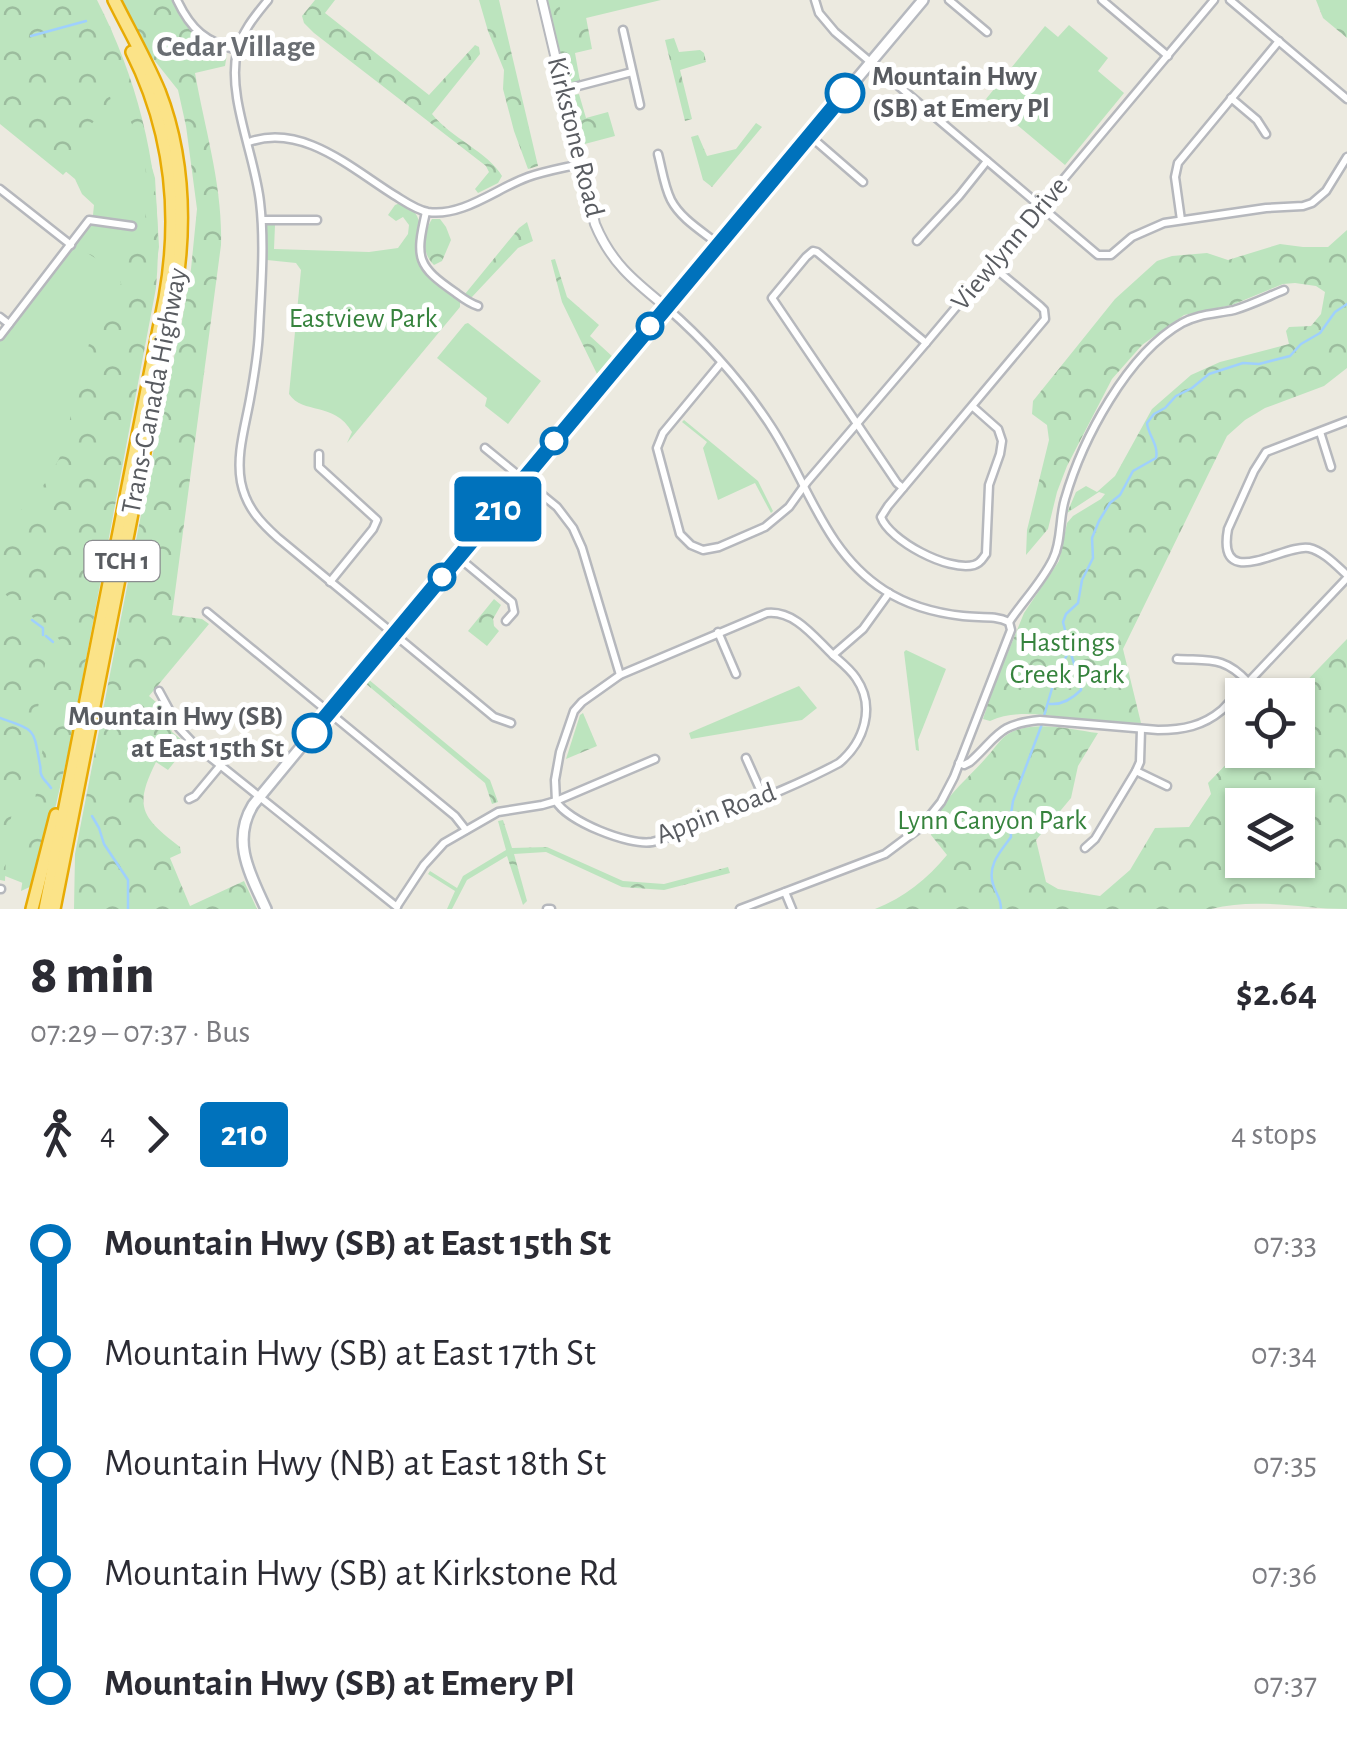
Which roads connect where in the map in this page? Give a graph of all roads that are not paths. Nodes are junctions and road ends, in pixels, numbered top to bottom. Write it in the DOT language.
graph roads {
  1 [pos="105,0"];
  2 [pos="114,0"];
  3 [pos="177,0"];
  4 [pos="268,0"];
  5 [pos="542,0"];
  6 [pos="814,0"];
  7 [pos="923,0"];
  8 [pos="949,0"];
  9 [pos="1102,0"];
  10 [pos="1214,0"];
  11 [pos="1230,0"];
  12 [pos="622,30"];
  13 [pos="988,32"];
  14 [pos="1279,41"];
  15 [pos="237,50"];
  16 [pos="1168,56"];
  17 [pos="872,62"];
  18 [pos="632,72"];
  19 [pos="563,90"];
  20 [pos="1231,98"];
  21 [pos="1347,99"];
  22 [pos="640,104"];
  23 [pos="1266,134"];
  24 [pos="810,136"];
  25 [pos="249,142"];
  26 [pos="658,154"];
  27 [pos="1347,157"];
  28 [pos="987,161"];
  29 [pos="580,164"];
  30 [pos="863,182"];
  31 [pos="0,188"];
  32 [pos="1041,207"];
  33 [pos="426,212"];
  34 [pos="262,220"];
  35 [pos="317,220"];
  36 [pos="1181,220"];
  37 [pos="132,226"];
  38 [pos="916,241"];
  39 [pos="718,244"];
  40 [pos="71,245"];
  41 [pos="992,266"];
  42 [pos="1284,290"];
  43 [pos="478,306"];
  44 [pos="666,307"];
  45 [pos="0,317"];
  46 [pos="9,324"];
  47 [pos="0,336"];
  48 [pos="926,343"];
  49 [pos="722,363"];
  50 [pos="972,406"];
  51 [pos="1347,421"];
  52 [pos="858,424"];
  53 [pos="1320,432"];
  54 [pos="485,448"];
  55 [pos="319,454"];
  56 [pos="1331,467"];
  57 [pos="523,480"];
  58 [pos="804,486"];
  59 [pos="903,488"];
  60 [pos="458,557"];
  61 [pos="1347,577"];
  62 [pos="330,582"];
  63 [pos="889,594"];
  64 [pos="207,612"];
  65 [pos="506,621"];
  66 [pos="1008,622"];
  67 [pos="718,632"];
  68 [pos="394,634"];
  69 [pos="834,655"];
  70 [pos="1177,659"];
  71 [pos="620,674"];
  72 [pos="736,674"];
  73 [pos="1244,678"];
  74 [pos="1252,678"];
  75 [pos="160,692"];
  76 [pos="1225,707"];
  77 [pos="330,712"];
  78 [pos="511,724"];
  79 [pos="1141,729"];
  80 [pos="746,758"];
  81 [pos="75,759"];
  82 [pos="656,759"];
  83 [pos="959,764"];
  84 [pos="220,766"];
  85 [pos="1136,771"];
  86 [pos="1167,786"];
  87 [pos="762,796"];
  88 [pos="259,797"];
  89 [pos="189,798"];
  90 [pos="556,801"];
  91 [pos="466,830"];
  92 [pos="1085,848"];
  93 [pos="786,892"];
  94 [pos="396,908"];
  95 [pos="32,909"];
  96 [pos="45,909"];
  97 [pos="54,909"];
  98 [pos="266,909"];
  99 [pos="740,909"];
  100 [pos="792,909"];
  1 -- 81 [label="highway, Trans-Canada Highway / TCH 1"];
  2 -- 97 [label="highway, Trans-Canada Highway / TCH 1"];
  3 -- 15 [label="street"];
  4 -- 15 [label="street"];
  5 -- 19 [label="street, Kirkstone Road"];
  6 -- 17 [label="street"];
  7 -- 17 [label="main road"];
  8 -- 13 [label="street"];
  9 -- 16 [label="street"];
  10 -- 16 [label="street, Viewlynn Drive"];
  11 -- 14 [label="street"];
  12 -- 18 [label="street"];
  14 -- 20 [label="street"];
  14 -- 21 [label="street"];
  15 -- 25 [label="street"];
  16 -- 32 [label="street, Viewlynn Drive"];
  17 -- 24 [label="main road"];
  17 -- 28 [label="street"];
  18 -- 19 [label="street"];
  18 -- 22 [label="street"];
  19 -- 29 [label="street, Kirkstone Road"];
  20 -- 23 [label="street"];
  20 -- 36 [label="street"];
  24 -- 30 [label="street"];
  24 -- 39 [label="main road"];
  25 -- 33 [label="street"];
  25 -- 34 [label="street"];
  26 -- 39 [label="street"];
  27 -- 36 [label="street"];
  28 -- 32 [label="street"];
  28 -- 38 [label="street"];
  29 -- 33 [label="street"];
  29 -- 44 [label="street, Kirkstone Road"];
  31 -- 40 [label="street"];
  32 -- 36 [label="street"];
  32 -- 41 [label="street, Viewlynn Drive"];
  33 -- 43 [label="street"];
  34 -- 35 [label="street"];
  34 -- 62 [label="street"];
  37 -- 40 [label="street"];
  39 -- 44 [label="main road"];
  40 -- 46 [label="street"];
  41 -- 48 [label="street, Viewlynn Drive"];
  41 -- 50 [label="street"];
  42 -- 66 [label="street"];
  44 -- 49 [label="street"];
  44 -- 57 [label="main road"];
  45 -- 46 [label="street"];
  46 -- 47 [label="street"];
  48 -- 52 [label="street, Viewlynn Drive"];
  48 -- 52 [label="street"];
  49 -- 58 [label="street"];
  49 -- 58 [label="street, Viewlynn Drive"];
  50 -- 59 [label="street"];
  50 -- 59 [label="street"];
  51 -- 53 [label="street"];
  52 -- 58 [label="street, Viewlynn Drive"];
  52 -- 59 [label="street"];
  53 -- 56 [label="street"];
  53 -- 61 [label="street"];
  54 -- 57 [label="street"];
  55 -- 62 [label="street"];
  57 -- 60 [label="main road"];
  57 -- 71 [label="street"];
  58 -- 63 [label="street"];
  60 -- 65 [label="street"];
  60 -- 68 [label="main road"];
  61 -- 74 [label="street"];
  62 -- 68 [label="street"];
  63 -- 66 [label="street"];
  63 -- 69 [label="street"];
  64 -- 77 [label="street"];
  66 -- 83 [label="street"];
  67 -- 69 [label="street, Appin Road"];
  67 -- 71 [label="street"];
  67 -- 72 [label="street"];
  68 -- 77 [label="main road"];
  68 -- 78 [label="street"];
  69 -- 87 [label="street, Appin Road"];
  70 -- 73 [label="street"];
  71 -- 90 [label="street"];
  75 -- 84 [label="street"];
  76 -- 79 [label="street"];
  77 -- 88 [label="main road"];
  77 -- 91 [label="street"];
  79 -- 83 [label="street"];
  79 -- 85 [label="street"];
  80 -- 87 [label="street"];
  81 -- 95 [label="highway"];
  81 -- 96 [label="highway, Trans-Canada Highway / TCH 1"];
  82 -- 90 [label="street"];
  83 -- 93 [label="street"];
  84 -- 88 [label="street"];
  84 -- 89 [label="street"];
  85 -- 86 [label="street"];
  85 -- 92 [label="street"];
  87 -- 90 [label="street, Appin Road"];
  88 -- 94 [label="street"];
  88 -- 98 [label="main road"];
  90 -- 91 [label="street"];
  91 -- 94 [label="street"];
  93 -- 99 [label="street"];
  93 -- 100 [label="street"];
}
